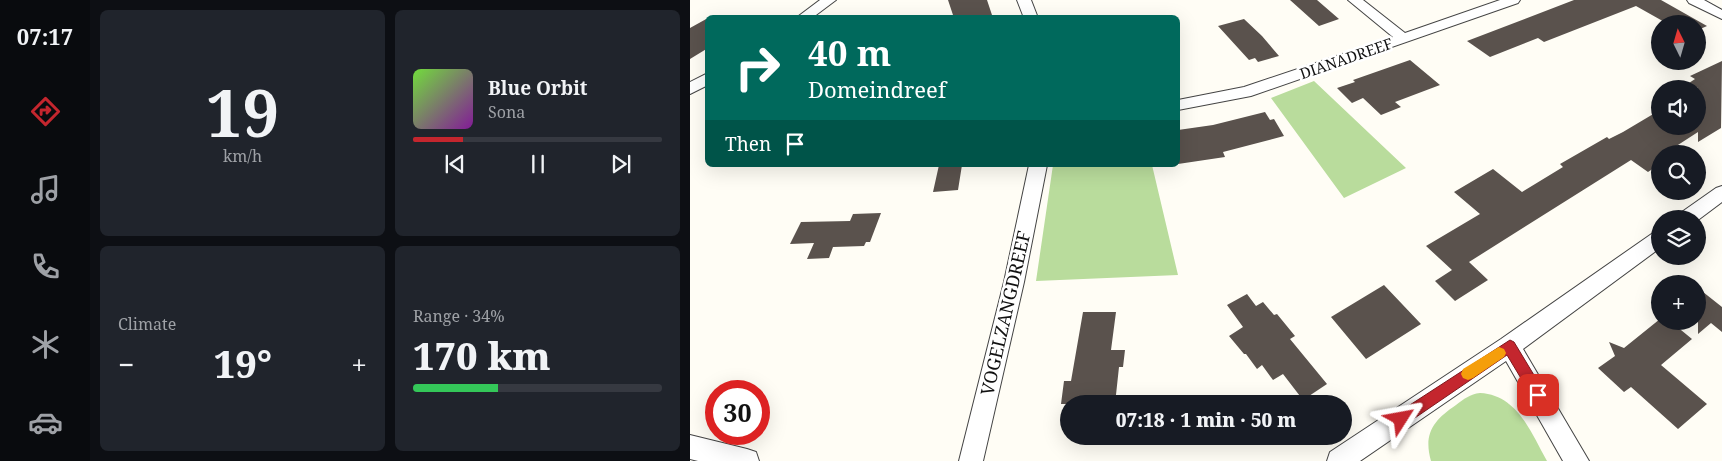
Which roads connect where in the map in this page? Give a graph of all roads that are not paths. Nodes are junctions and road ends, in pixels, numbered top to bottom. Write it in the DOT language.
graph roads {
  1 [pos="829,0"];
  2 [pos="1024,0"];
  3 [pos="1355,0"];
  4 [pos="1513,0"];
  5 [pos="1694,0"];
  6 [pos="806,15"];
  7 [pos="1029,15"];
  8 [pos="1722,15"];
  9 [pos="1403,38"];
  10 [pos="705,80"];
  11 [pos="690,89"];
  12 [pos="1180,105"];
  13 [pos="1038,167"];
  14 [pos="1722,193"];
  15 [pos="1698,210"];
  16 [pos="1651,244"];
  17 [pos="1510,346"];
  18 [pos="690,448"];
  19 [pos="747,461"];
  20 [pos="971,461"];
  21 [pos="1339,461"];
  22 [pos="1577,461"];
  1 -- 6 [label="street"];
  2 -- 7 [label="street"];
  3 -- 9 [label="street"];
  4 -- 9 [label="street, DIANADREEF"];
  5 -- 8 [label="street"];
  9 -- 12 [label="street, DIANADREEF"];
  10 -- 11 [label="street"];
  13 -- 20 [label="street, VOGELZANGDREEF"];
  14 -- 15 [label="street"];
  16 -- 17 [label="street"];
  17 -- 21 [label="street"];
  17 -- 22 [label="street"];
  18 -- 19 [label="street"];
}
